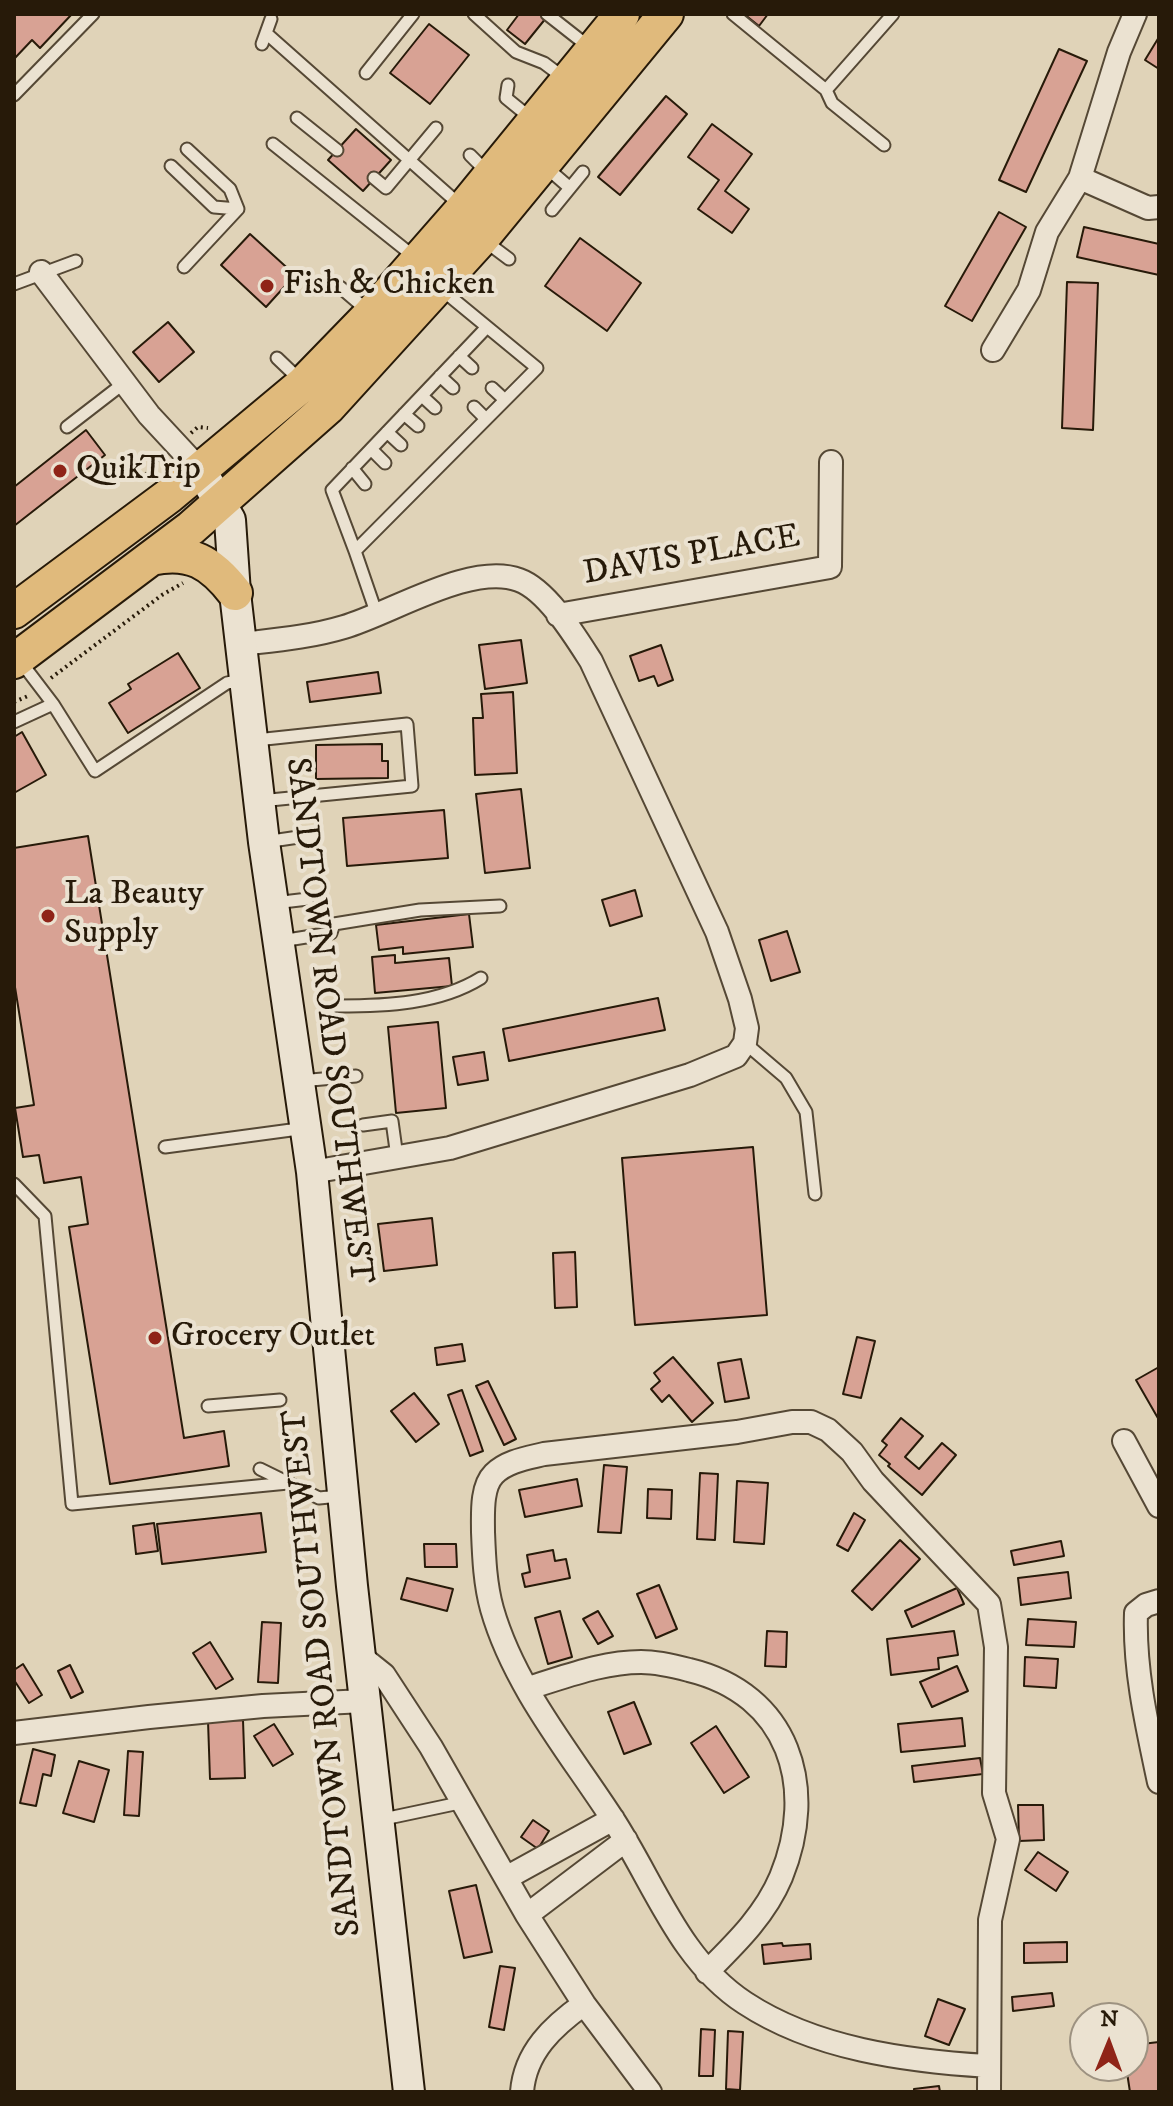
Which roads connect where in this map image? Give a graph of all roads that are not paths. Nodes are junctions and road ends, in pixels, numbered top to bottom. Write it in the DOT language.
graph roads {
  1 [pos="93,14"];
  2 [pos="413,14"];
  3 [pos="474,14"];
  4 [pos="547,14"];
  5 [pos="622,14"];
  6 [pos="666,14"];
  7 [pos="733,14"];
  8 [pos="893,14"];
  9 [pos="1135,14"];
  10 [pos="271,19"];
  11 [pos="593,50"];
  12 [pos="366,73"];
  13 [pos="568,81"];
  14 [pos="508,85"];
  15 [pos="826,90"];
  16 [pos="14,95"];
  17 [pos="297,118"];
  18 [pos="535,121"];
  19 [pos="436,128"];
  20 [pos="273,144"];
  21 [pos="884,145"];
  22 [pos="337,150"];
  23 [pos="410,159"];
  24 [pos="543,165"];
  25 [pos="583,172"];
  26 [pos="374,178"];
  27 [pos="1080,178"];
  28 [pos="570,188"];
  29 [pos="1159,207"];
  30 [pos="238,209"];
  31 [pos="463,209"];
  32 [pos="552,210"];
  33 [pos="481,239"];
  34 [pos="509,259"];
  35 [pos="418,260"];
  36 [pos="76,261"];
  37 [pos="184,267"];
  38 [pos="41,272"];
  39 [pos="14,284"];
  40 [pos="340,287"];
  41 [pos="439,287"];
  42 [pos="371,314"];
  43 [pos="487,327"];
  44 [pos="993,350"];
  45 [pos="459,356"];
  46 [pos="277,358"];
  47 [pos="472,368"];
  48 [pos="440,376"];
  49 [pos="124,383"];
  50 [pos="303,384"];
  51 [pos="453,388"];
  52 [pos="492,388"];
  53 [pos="422,396"];
  54 [pos="505,400"];
  55 [pos="474,407"];
  56 [pos="435,408"];
  57 [pos="404,414"];
  58 [pos="486,419"];
  59 [pos="418,426"];
  60 [pos="67,427"];
  61 [pos="455,428"];
  62 [pos="387,432"];
  63 [pos="466,439"];
  64 [pos="401,445"];
  65 [pos="438,445"];
  66 [pos="371,449"];
  67 [pos="450,456"];
  68 [pos="831,462"];
  69 [pos="385,463"];
  70 [pos="421,464"];
  71 [pos="352,468"];
  72 [pos="201,471"];
  73 [pos="431,474"];
  74 [pos="365,484"];
  75 [pos="221,502"];
  76 [pos="355,551"];
  77 [pos="151,558"];
  78 [pos="235,593"];
  79 [pos="14,611"];
  80 [pos="558,615"];
  81 [pos="378,616"];
  82 [pos="242,644"];
  83 [pos="16,659"];
  84 [pos="246,679"];
  85 [pos="53,704"];
  86 [pos="14,722"];
  87 [pos="253,740"];
  88 [pos="260,801"];
  89 [pos="312,835"];
  90 [pos="264,842"];
  91 [pos="308,899"];
  92 [pos="273,903"];
  93 [pos="500,906"];
  94 [pos="279,941"];
  95 [pos="481,978"];
  96 [pos="338,1006"];
  97 [pos="745,1043"];
  98 [pos="356,1076"];
  99 [pos="300,1081"];
  100 [pos="363,1125"];
  101 [pos="306,1128"];
  102 [pos="165,1147"];
  103 [pos="397,1157"];
  104 [pos="312,1172"];
  105 [pos="14,1184"];
  106 [pos="815,1194"];
  107 [pos="280,1400"];
  108 [pos="208,1406"];
  109 [pos="1124,1441"];
  110 [pos="260,1469"];
  111 [pos="288,1483"];
  112 [pos="342,1496"];
  113 [pos="1159,1506"];
  114 [pos="1159,1601"];
  115 [pos="359,1655"];
  116 [pos="528,1688"];
  117 [pos="364,1701"];
  118 [pos="14,1733"];
  119 [pos="1159,1782"];
  120 [pos="464,1802"];
  121 [pos="613,1819"];
  122 [pos="378,1820"];
  123 [pos="626,1840"];
  124 [pos="506,1878"];
  125 [pos="527,1915"];
  126 [pos="707,1972"];
  127 [pos="584,2004"];
  128 [pos="401,2017"];
  129 [pos="988,2066"];
  130 [pos="409,2092"];
  131 [pos="429,2092"];
  132 [pos="522,2092"];
  133 [pos="650,2092"];
  134 [pos="989,2092"];
  1 -- 16 [label="lane"];
  2 -- 12 [label="lane"];
  3 -- 13 [label="lane"];
  4 -- 11 [label="lane"];
  5 -- 11 [label="main road"];
  6 -- 24 [label="main road"];
  7 -- 15 [label="lane"];
  8 -- 15 [label="lane"];
  9 -- 27 [label="street"];
  10 -- 23 [label="lane"];
  11 -- 13 [label="main road"];
  13 -- 18 [label="main road"];
  14 -- 18 [label="lane"];
  15 -- 21 [label="lane"];
  17 -- 22 [label="lane"];
  18 -- 31 [label="main road"];
  19 -- 23 [label="lane"];
  20 -- 35 [label="lane"];
  23 -- 26 [label="lane"];
  23 -- 31 [label="lane"];
  24 -- 28 [label="lane"];
  24 -- 33 [label="main road"];
  25 -- 28 [label="lane"];
  27 -- 29 [label="street"];
  27 -- 44 [label="street"];
  28 -- 32 [label="lane"];
  30 -- 30 [label="lane"];
  30 -- 37 [label="lane"];
  31 -- 35 [label="main road"];
  33 -- 34 [label="lane"];
  33 -- 41 [label="main road"];
  35 -- 42 [label="main road"];
  36 -- 38 [label="lane"];
  38 -- 39 [label="lane"];
  38 -- 49 [label="street"];
  40 -- 42 [label="lane"];
  41 -- 43 [label="lane"];
  41 -- 75 [label="main road"];
  42 -- 50 [label="main road"];
  43 -- 45 [label="lane"];
  43 -- 54 [label="lane"];
  45 -- 47 [label="lane"];
  45 -- 48 [label="lane"];
  46 -- 50 [label="lane"];
  48 -- 51 [label="lane"];
  48 -- 53 [label="lane"];
  49 -- 60 [label="lane"];
  49 -- 72 [label="street"];
  50 -- 72 [label="main road"];
  52 -- 54 [label="lane"];
  53 -- 56 [label="lane"];
  53 -- 57 [label="lane"];
  54 -- 58 [label="lane"];
  55 -- 58 [label="lane"];
  57 -- 59 [label="lane"];
  57 -- 62 [label="lane"];
  58 -- 63 [label="lane"];
  61 -- 63 [label="lane"];
  62 -- 64 [label="lane"];
  62 -- 66 [label="lane"];
  63 -- 67 [label="lane"];
  65 -- 67 [label="lane"];
  66 -- 69 [label="lane"];
  66 -- 71 [label="lane"];
  67 -- 73 [label="lane"];
  68 -- 80 [label="street, DAVIS PLACE"];
  70 -- 73 [label="lane"];
  71 -- 74 [label="lane"];
  71 -- 76 [label="lane"];
  72 -- 75 [label="street, SANDTOWN ROAD SOUTHWEST"];
  72 -- 79 [label="main road"];
  73 -- 76 [label="lane"];
  75 -- 77 [label="main road"];
  75 -- 78 [label="street, SANDTOWN ROAD SOUTHWEST"];
  76 -- 81 [label="lane"];
  77 -- 78 [label="main road"];
  77 -- 83 [label="main road"];
  78 -- 82 [label="street, SANDTOWN ROAD SOUTHWEST"];
  80 -- 81 [label="street"];
  80 -- 97 [label="street"];
  81 -- 82 [label="street"];
  82 -- 84 [label="street, SANDTOWN ROAD SOUTHWEST"];
  83 -- 85 [label="lane"];
  84 -- 85 [label="lane"];
  84 -- 87 [label="street, SANDTOWN ROAD SOUTHWEST"];
  85 -- 86 [label="lane"];
  87 -- 88 [label="street, SANDTOWN ROAD SOUTHWEST"];
  87 -- 88 [label="lane"];
  88 -- 90 [label="street, SANDTOWN ROAD SOUTHWEST"];
  89 -- 90 [label="lane"];
  90 -- 92 [label="street, SANDTOWN ROAD SOUTHWEST"];
  91 -- 92 [label="lane"];
  92 -- 94 [label="street, SANDTOWN ROAD SOUTHWEST"];
  93 -- 94 [label="lane"];
  94 -- 99 [label="street, SANDTOWN ROAD SOUTHWEST"];
  95 -- 96 [label="lane"];
  97 -- 103 [label="street"];
  97 -- 106 [label="lane"];
  98 -- 99 [label="lane"];
  99 -- 101 [label="street, SANDTOWN ROAD SOUTHWEST"];
  100 -- 103 [label="lane"];
  101 -- 102 [label="lane"];
  101 -- 104 [label="street, SANDTOWN ROAD SOUTHWEST"];
  103 -- 104 [label="street"];
  104 -- 112 [label="street, SANDTOWN ROAD SOUTHWEST"];
  105 -- 111 [label="lane"];
  107 -- 108 [label="lane"];
  109 -- 113 [label="street"];
  110 -- 111 [label="lane"];
  111 -- 112 [label="lane"];
  112 -- 115 [label="street, SANDTOWN ROAD SOUTHWEST"];
  114 -- 119 [label="street"];
  115 -- 117 [label="street, SANDTOWN ROAD SOUTHWEST"];
  115 -- 120 [label="street"];
  116 -- 121 [label="street"];
  116 -- 126 [label="street"];
  116 -- 129 [label="street"];
  117 -- 118 [label="street"];
  117 -- 122 [label="street, SANDTOWN ROAD SOUTHWEST"];
  120 -- 122 [label="lane"];
  120 -- 124 [label="street"];
  121 -- 123 [label="street"];
  121 -- 124 [label="street"];
  122 -- 128 [label="street, SANDTOWN ROAD SOUTHWEST"];
  123 -- 125 [label="street"];
  123 -- 126 [label="street"];
  124 -- 125 [label="street"];
  125 -- 127 [label="street"];
  126 -- 129 [label="street"];
  127 -- 132 [label="street"];
  127 -- 133 [label="street"];
  128 -- 130 [label="street, SANDTOWN ROAD SOUTHWEST"];
  128 -- 131 [label="street, SANDTOWN ROAD SOUTHWEST"];
  129 -- 134 [label="street"];
}
